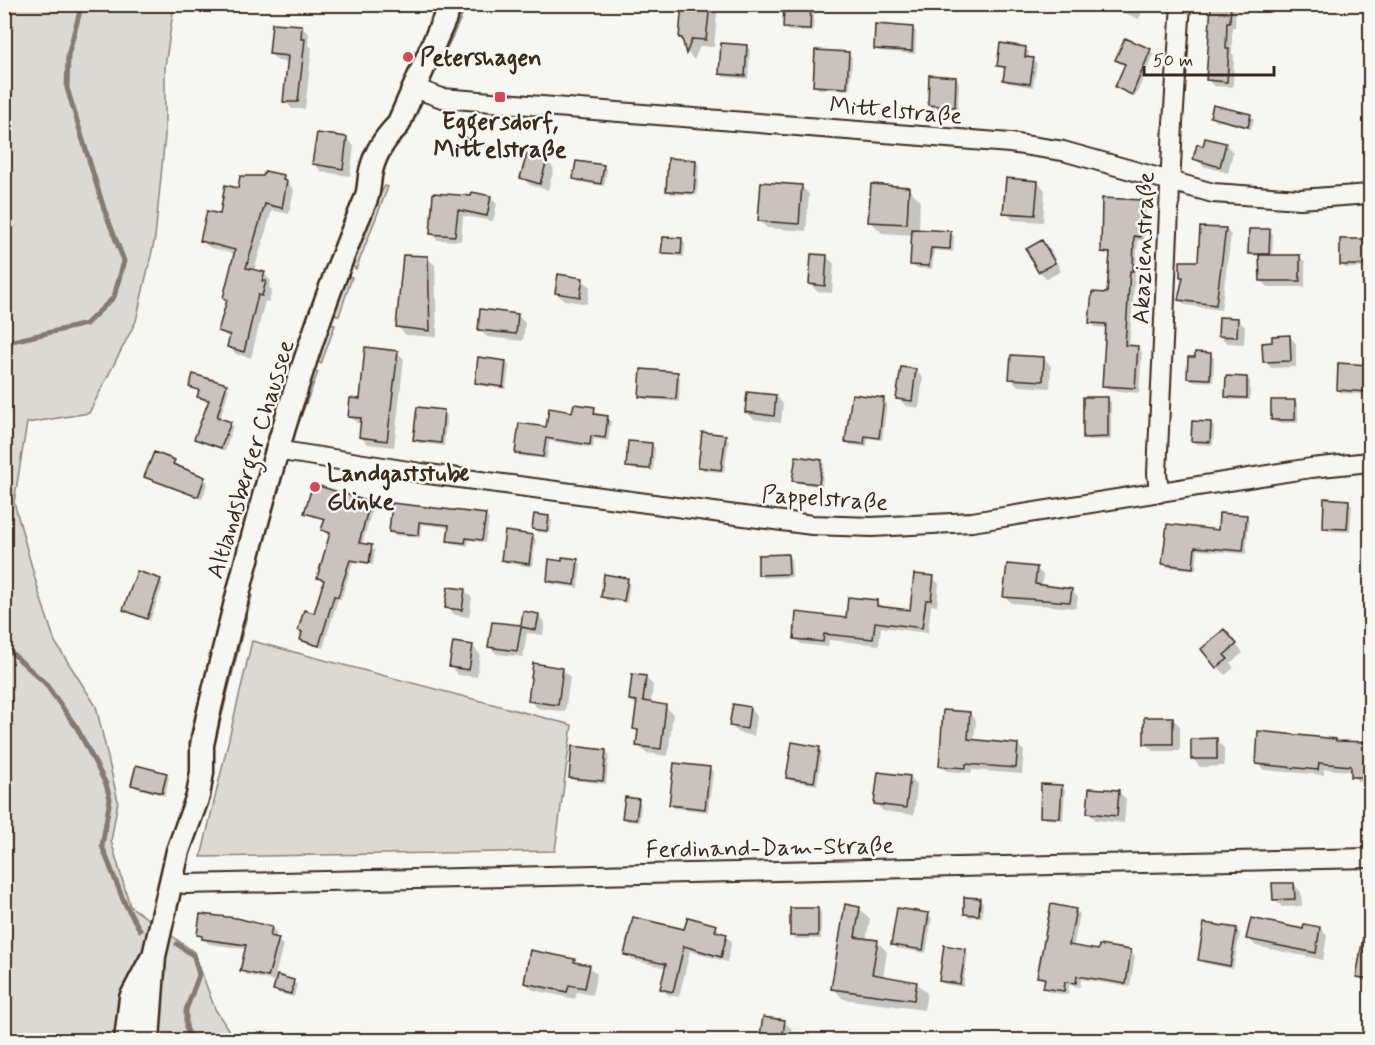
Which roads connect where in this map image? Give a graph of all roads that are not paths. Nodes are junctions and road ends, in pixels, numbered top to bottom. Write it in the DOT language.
graph roads {
  1 [pos="451,4"];
  2 [pos="1181,4"];
  3 [pos="414,88"];
  4 [pos="1170,181"];
  5 [pos="1371,194"];
  6 [pos="276,450"];
  7 [pos="1371,462"];
  8 [pos="1159,494"];
  9 [pos="1371,858"];
  10 [pos="171,880"];
  11 [pos="154,956"];
  12 [pos="126,1041"];
  13 [pos="148,1041"];
  1 -- 3 [label="main road, Altlandsberger Chaussee"];
  2 -- 4 [label="street, Akazienstraße"];
  3 -- 4 [label="street, Mittelstraße"];
  3 -- 6 [label="main road, Altlandsberger Chaussee"];
  4 -- 5 [label="street, Mittelstraße"];
  4 -- 8 [label="street, Akazienstraße"];
  6 -- 8 [label="street, Pappelstraße"];
  6 -- 10 [label="main road, Altlandsberger Chaussee"];
  7 -- 8 [label="street, Pappelstraße"];
  9 -- 10 [label="street, Ferdinand-Dam-Straße"];
  10 -- 11 [label="main road, Altlandsberger Chaussee"];
  11 -- 12 [label="main road, Altlandsberger Chaussee"];
  11 -- 13 [label="main road, Altlandsberger Chaussee"];
}
